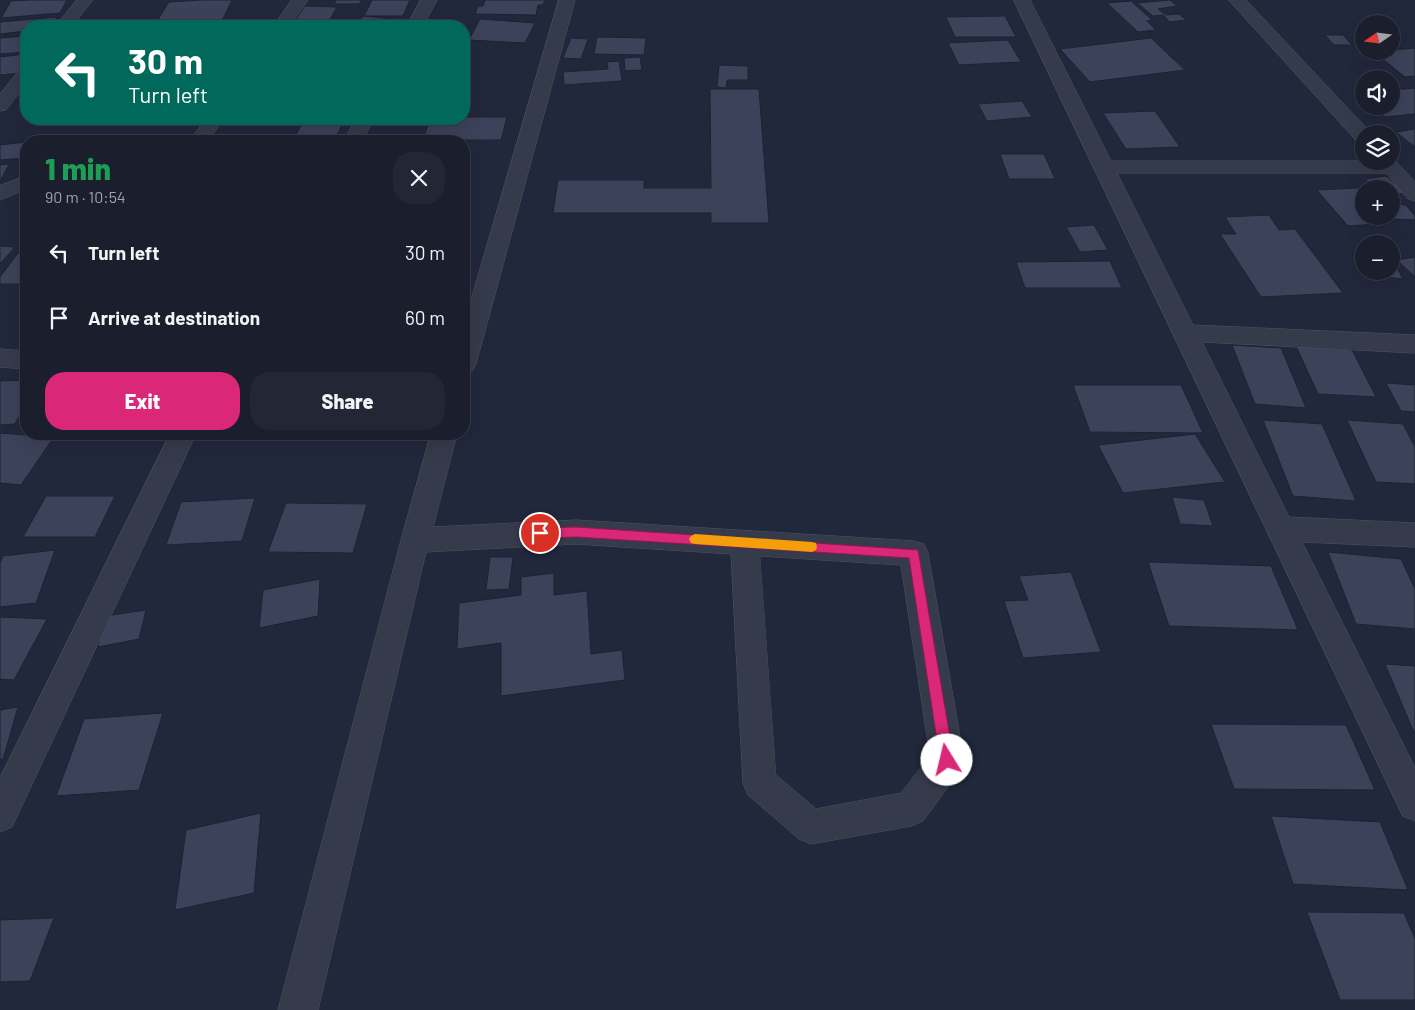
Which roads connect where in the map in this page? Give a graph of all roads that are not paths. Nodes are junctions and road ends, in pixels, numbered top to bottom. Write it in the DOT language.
graph roads {
  1 [pos="85,0"];
  2 [pos="300,0"];
  3 [pos="429,0"];
  4 [pos="566,0"];
  5 [pos="1022,0"];
  6 [pos="1237,0"];
  7 [pos="69,20"];
  8 [pos="286,20"];
  9 [pos="418,20"];
  10 [pos="20,81"];
  11 [pos="0,106"];
  12 [pos="1355,127"];
  13 [pos="1355,164"];
  14 [pos="1104,167"];
  15 [pos="1394,170"];
  16 [pos="20,185"];
  17 [pos="0,194"];
  18 [pos="1415,195"];
  19 [pos="1185,333"];
  20 [pos="470,343"];
  21 [pos="1415,344"];
  22 [pos="0,358"];
  23 [pos="20,360"];
  24 [pos="180,440"];
  25 [pos="442,440"];
  26 [pos="1281,529"];
  27 [pos="1415,535"];
  28 [pos="415,540"];
  29 [pos="745,542"];
  30 [pos="1415,804"];
  31 [pos="0,815"];
  32 [pos="298,1010"];
  1 -- 7 [label="street"];
  2 -- 8 [label="street"];
  3 -- 9 [label="street"];
  4 -- 20 [label="street"];
  5 -- 14 [label="street"];
  6 -- 12 [label="street"];
  10 -- 11 [label="street"];
  13 -- 14 [label="street"];
  14 -- 19 [label="street"];
  15 -- 18 [label="street"];
  16 -- 17 [label="street"];
  19 -- 21 [label="street"];
  19 -- 26 [label="street"];
  22 -- 23 [label="street"];
  24 -- 31 [label="street"];
  25 -- 28 [label="street"];
  26 -- 27 [label="street"];
  26 -- 30 [label="street"];
  28 -- 29 [label="street"];
  28 -- 32 [label="street"];
  29 -- 29 [label="street"];
}
